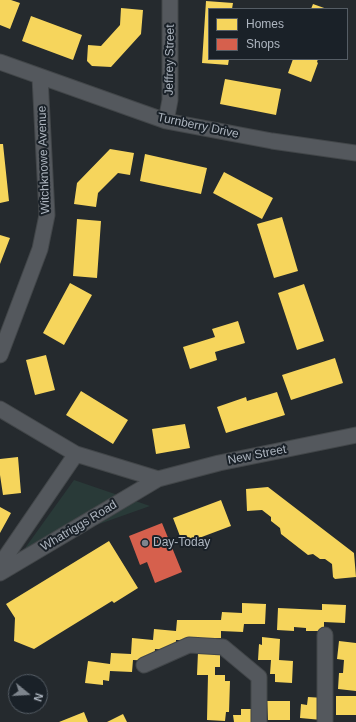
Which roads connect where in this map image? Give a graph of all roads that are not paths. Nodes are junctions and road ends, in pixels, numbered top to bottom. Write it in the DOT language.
graph roads {
  1 [pos="170,0"];
  2 [pos="0,62"];
  3 [pos="40,77"];
  4 [pos="166,121"];
  5 [pos="356,153"];
  6 [pos="0,355"];
  7 [pos="0,409"];
  8 [pos="356,435"];
  9 [pos="76,454"];
  10 [pos="158,479"];
  11 [pos="0,565"];
  12 [pos="0,572"];
  13 [pos="325,636"];
  14 [pos="144,665"];
  15 [pos="259,722"];
  16 [pos="325,722"];
  1 -- 4 [label="street, Jeffrey Street"];
  2 -- 3 [label="street, Turnberry Drive"];
  3 -- 4 [label="street, Turnberry Drive"];
  3 -- 6 [label="street, Witchknowe Avenue"];
  4 -- 5 [label="street, Turnberry Drive"];
  7 -- 9 [label="street"];
  8 -- 10 [label="street, New Street"];
  9 -- 10 [label="street"];
  9 -- 11 [label="street"];
  10 -- 12 [label="street, Whatriggs Road"];
  13 -- 16 [label="street"];
  14 -- 15 [label="street"];
}
